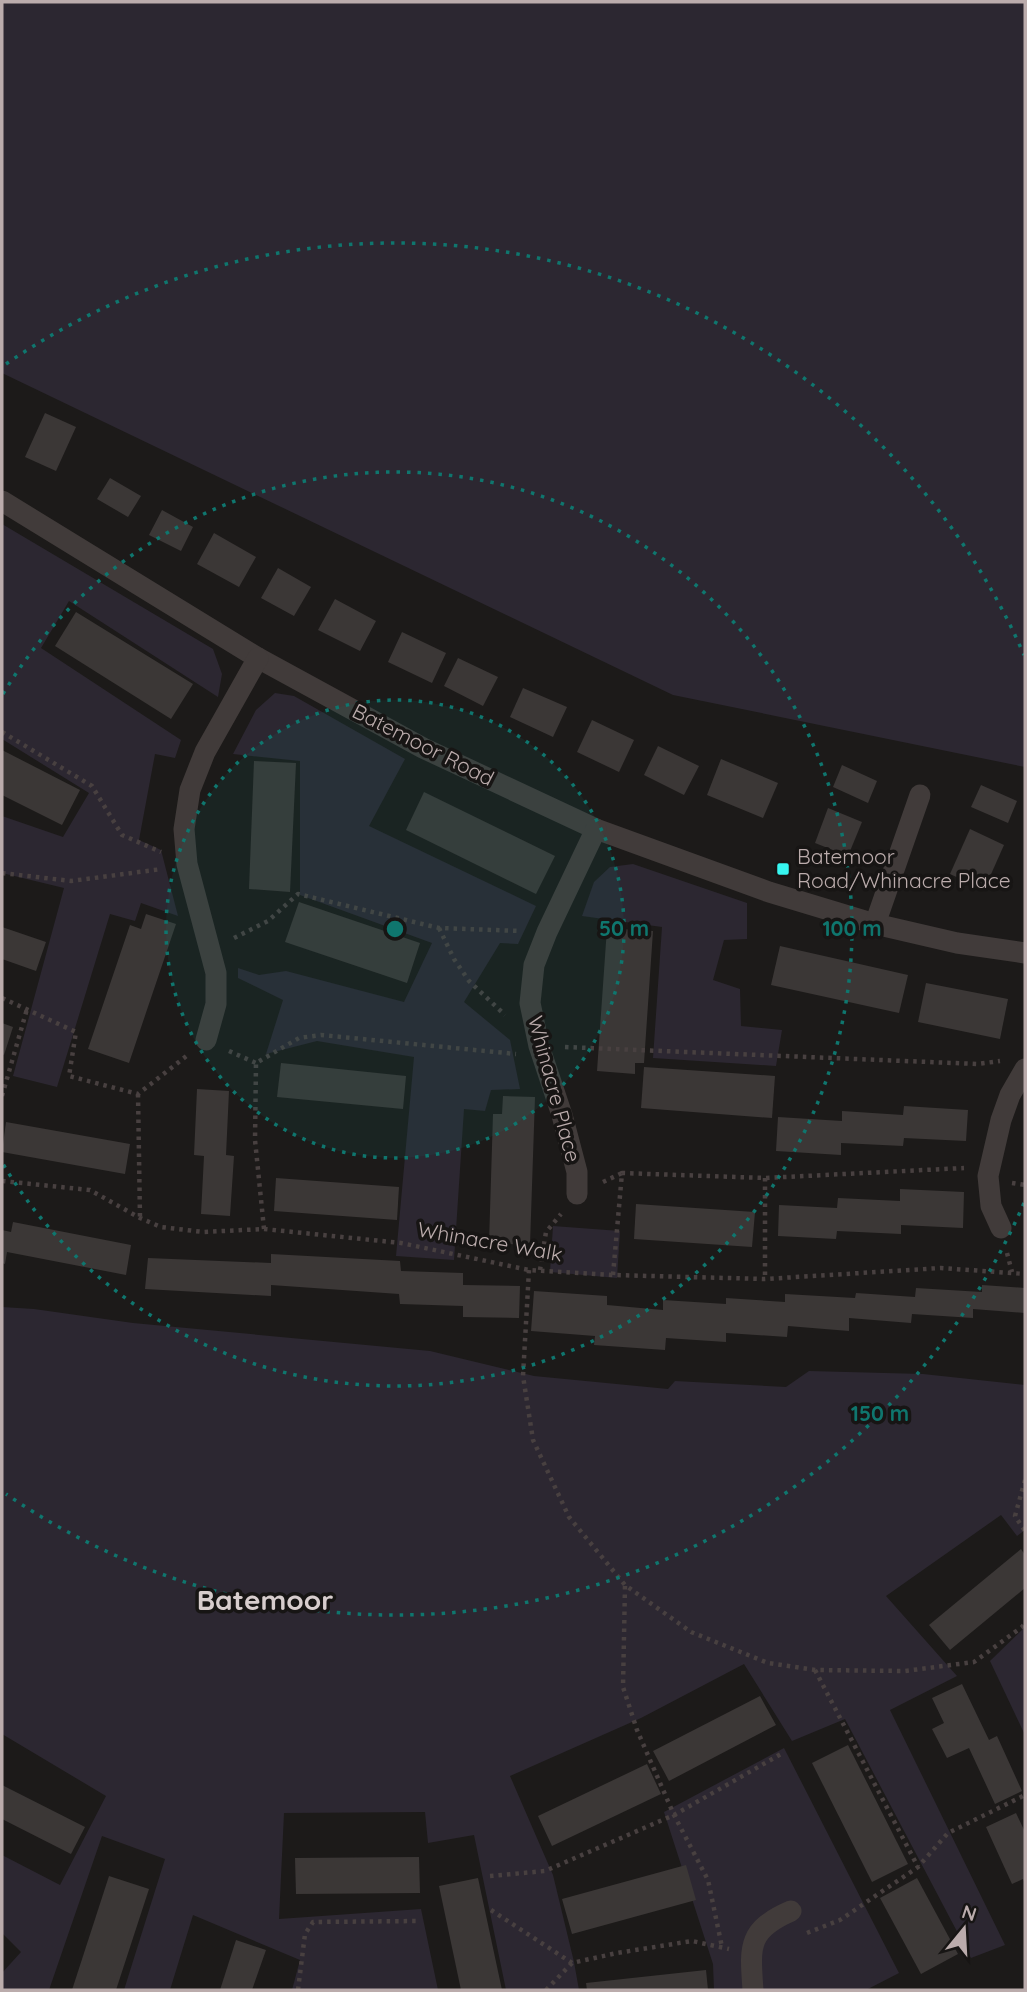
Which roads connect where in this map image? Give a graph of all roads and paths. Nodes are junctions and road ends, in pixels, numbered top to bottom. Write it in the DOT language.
graph roads {
  1 [pos="2,501"];
  2 [pos="258,658"];
  3 [pos="2,732"];
  4 [pos="920,795"];
  5 [pos="596,830"];
  6 [pos="187,864"];
  7 [pos="2,873"];
  8 [pos="875,924"];
  9 [pos="439,928"];
  10 [pos="547,932"];
  11 [pos="208,944"];
  12 [pos="1025,953"];
  13 [pos="2,998"];
  14 [pos="27,1009"];
  15 [pos="206,1040"];
  16 [pos="539,1046"];
  17 [pos="1025,1069"];
  18 [pos="138,1094"];
  19 [pos="2,1096"];
  20 [pos="988,1176"];
  21 [pos="765,1178"];
  22 [pos="2,1181"];
  23 [pos="1025,1185"];
  24 [pos="577,1194"];
  25 [pos="140,1218"];
  26 [pos="1001,1227"];
  27 [pos="530,1270"];
  28 [pos="1025,1274"];
  29 [pos="613,1275"];
  30 [pos="765,1279"];
  31 [pos="1025,1480"];
  32 [pos="1025,1531"];
  33 [pos="625,1585"];
  34 [pos="1025,1623"];
  35 [pos="815,1670"];
  36 [pos="781,1754"];
  37 [pos="1025,1795"];
  38 [pos="674,1815"];
  39 [pos="918,1867"];
  40 [pos="490,1876"];
  41 [pos="491,1910"];
  42 [pos="791,1911"];
  43 [pos="420,1921"];
  44 [pos="802,1935"];
  45 [pos="722,1947"];
  46 [pos="750,1954"];
  47 [pos="572,1963"];
  48 [pos="298,1990"];
  49 [pos="546,1990"];
  50 [pos="753,1990"];
  1 -- 2 [label="street, Batemoor Road"];
  2 -- 5 [label="street, Batemoor Road"];
  2 -- 6 [label="street"];
  3 -- 6 [label="path"];
  4 -- 8 [label="street"];
  5 -- 8 [label="street, Batemoor Road"];
  5 -- 10 [label="street, Whinacre Place"];
  6 -- 7 [label="path"];
  6 -- 11 [label="street"];
  8 -- 12 [label="street, Batemoor Road"];
  9 -- 10 [label="path"];
  9 -- 11 [label="path"];
  9 -- 16 [label="path"];
  10 -- 16 [label="street, Whinacre Place"];
  11 -- 15 [label="street"];
  13 -- 14 [label="path"];
  14 -- 18 [label="path"];
  14 -- 19 [label="path"];
  15 -- 18 [label="path"];
  16 -- 24 [label="street, Whinacre Place"];
  17 -- 20 [label="street"];
  18 -- 25 [label="path"];
  20 -- 21 [label="path"];
  20 -- 23 [label="path"];
  20 -- 26 [label="street"];
  21 -- 29 [label="path"];
  21 -- 30 [label="path"];
  22 -- 25 [label="path, Whinacre Walk"];
  25 -- 27 [label="path, Whinacre Walk"];
  27 -- 29 [label="path, Whinacre Walk"];
  27 -- 33 [label="path"];
  28 -- 30 [label="path, Whinacre Walk"];
  29 -- 30 [label="path, Whinacre Walk"];
  31 -- 32 [label="path"];
  33 -- 35 [label="path"];
  33 -- 38 [label="path"];
  34 -- 35 [label="path"];
  35 -- 39 [label="path"];
  36 -- 38 [label="path"];
  37 -- 39 [label="path"];
  38 -- 40 [label="path"];
  38 -- 45 [label="path"];
  39 -- 44 [label="path"];
  41 -- 47 [label="path"];
  42 -- 46 [label="street"];
  43 -- 48 [label="path"];
  45 -- 46 [label="path"];
  45 -- 47 [label="path"];
  46 -- 50 [label="street"];
  47 -- 49 [label="path"];
}
